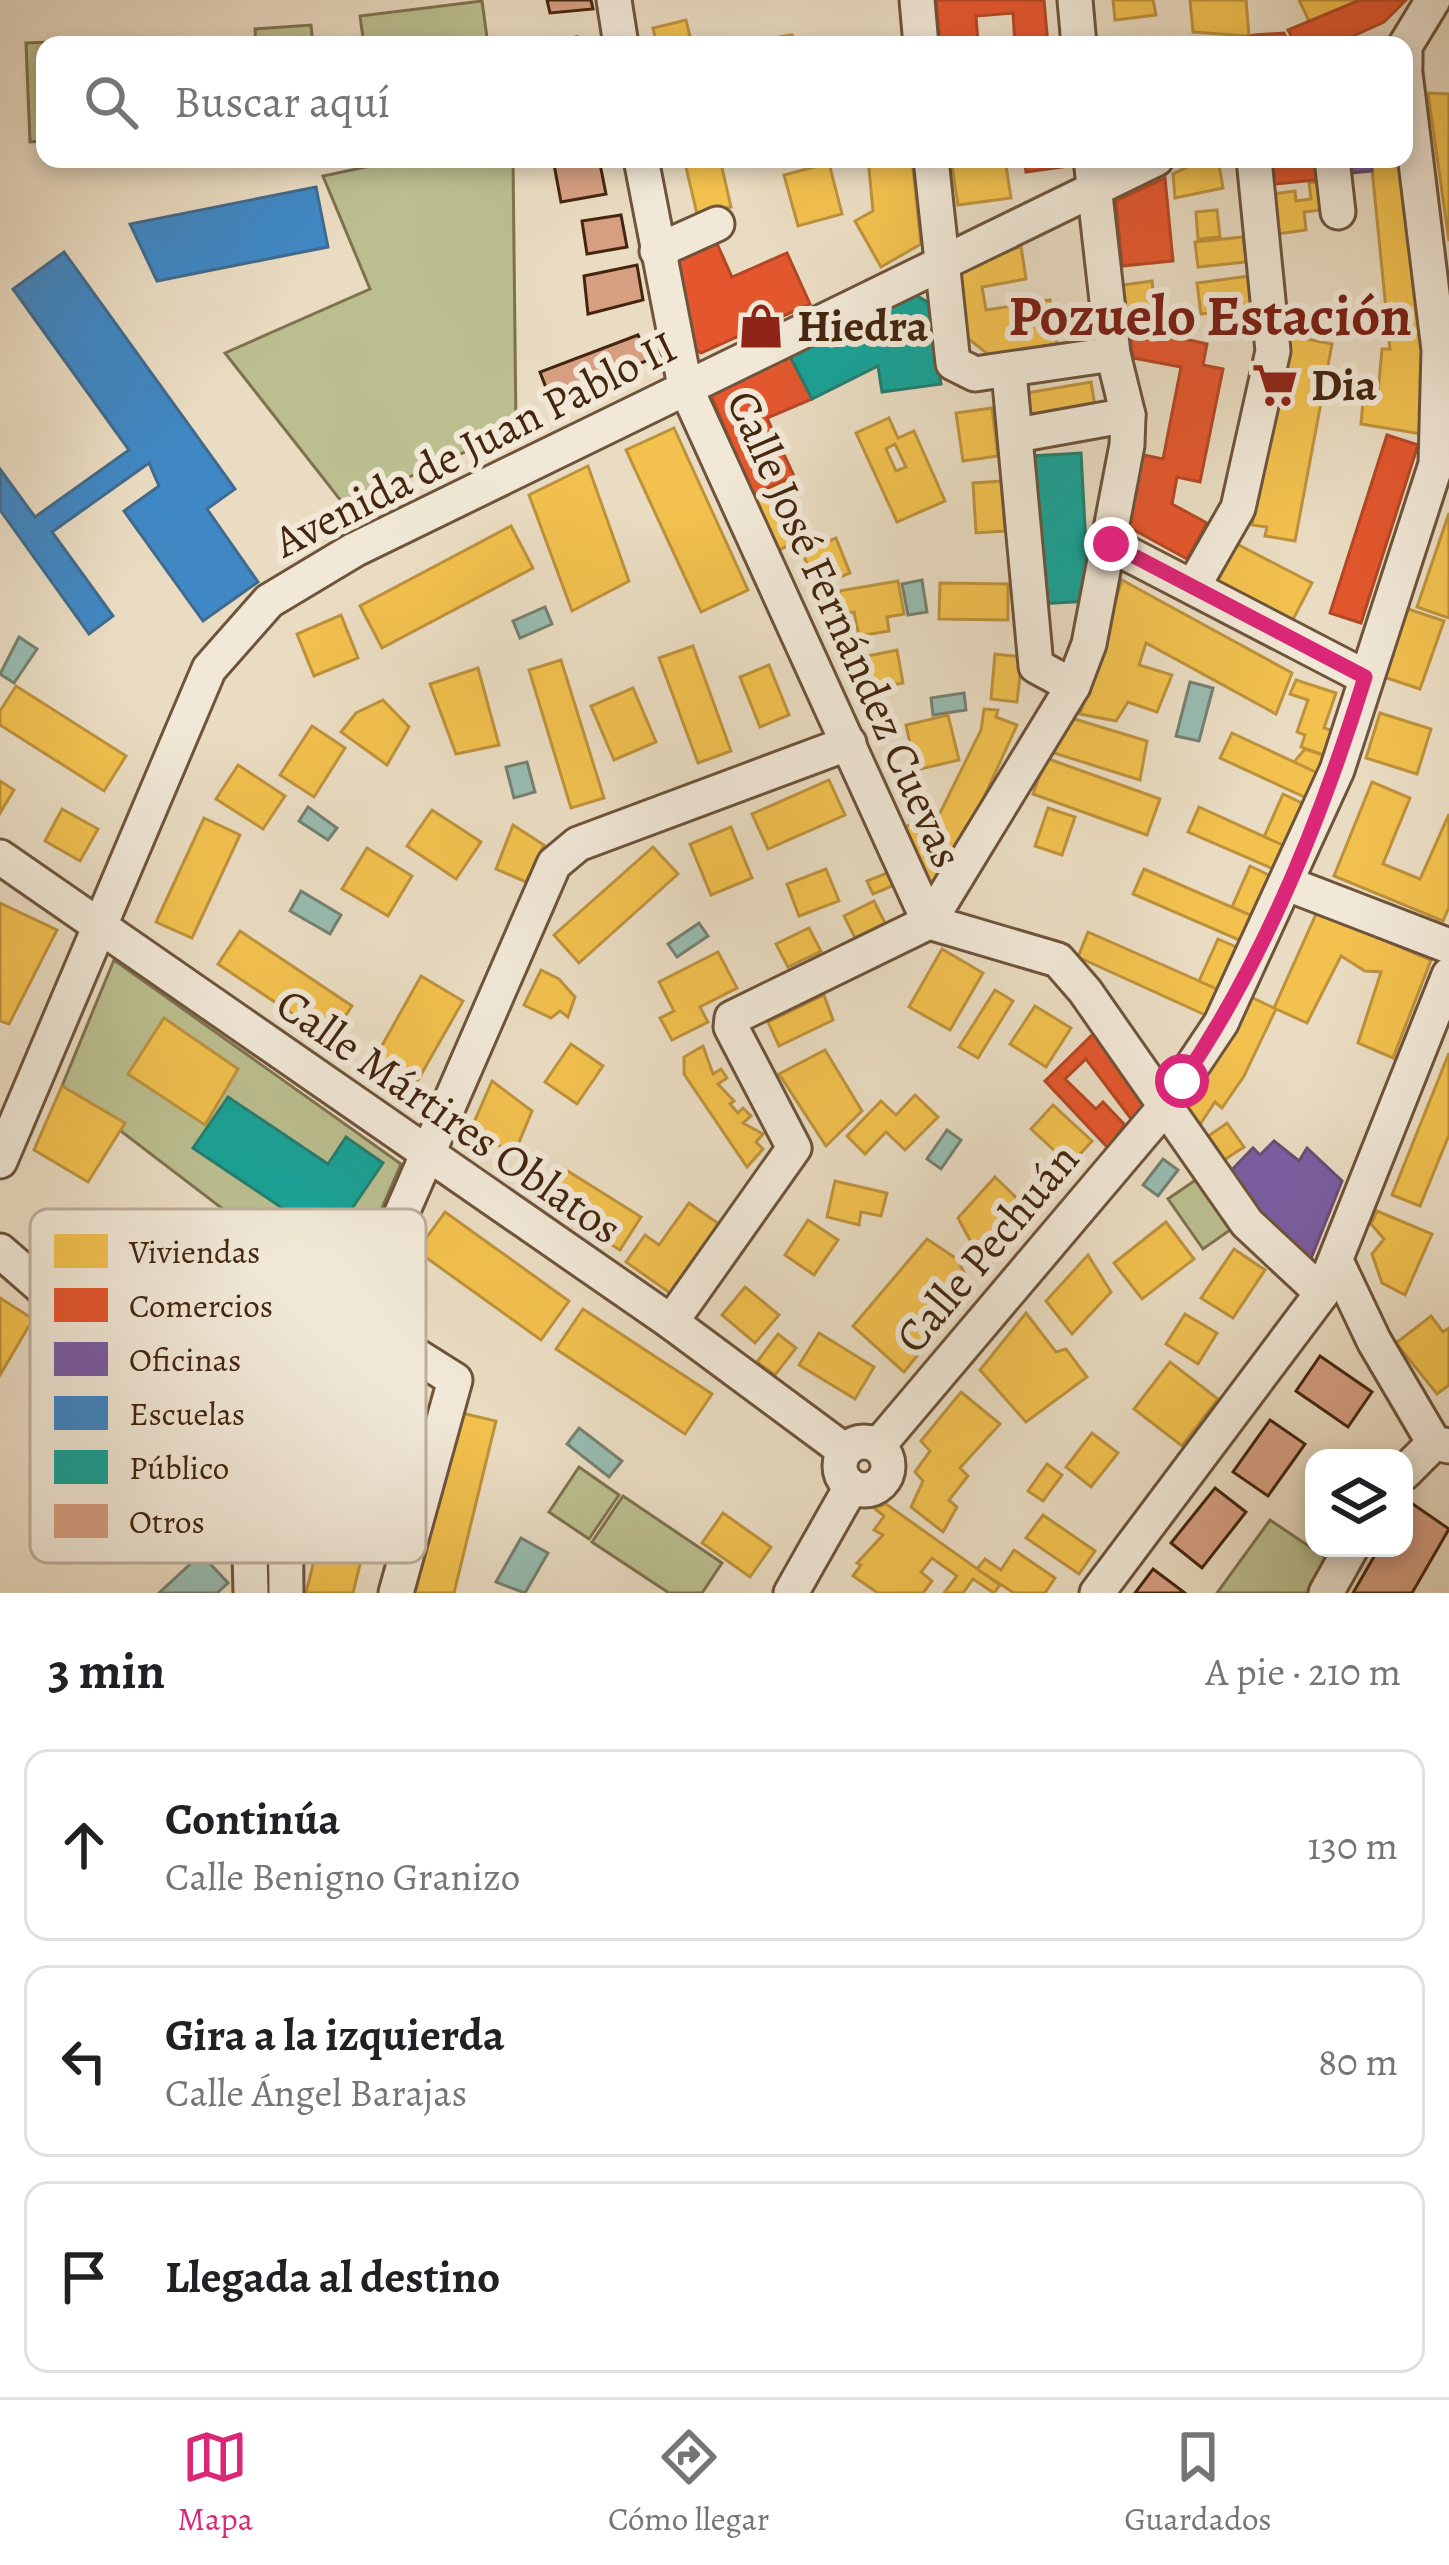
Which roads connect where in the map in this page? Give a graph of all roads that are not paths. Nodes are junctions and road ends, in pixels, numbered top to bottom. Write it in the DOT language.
graph roads {
  1 [pos="614,0"];
  2 [pos="917,0"];
  3 [pos="1075,0"];
  4 [pos="1433,0"];
  5 [pos="1449,13"];
  6 [pos="620,36"];
  7 [pos="920,36"];
  8 [pos="1078,36"];
  9 [pos="1399,36"];
  10 [pos="1400,36"];
  11 [pos="1413,133"];
  12 [pos="643,168"];
  13 [pos="932,168"];
  14 [pos="1255,168"];
  15 [pos="1333,168"];
  16 [pos="1093,174"];
  17 [pos="1338,212"];
  18 [pos="716,224"];
  19 [pos="658,250"];
  20 [pos="940,262"];
  21 [pos="1113,354"];
  22 [pos="1010,372"];
  23 [pos="685,386"];
  24 [pos="1128,415"];
  25 [pos="1018,435"];
  26 [pos="1111,544"];
  27 [pos="1194,585"];
  28 [pos="1365,677"];
  29 [pos="1073,686"];
  30 [pos="849,743"];
  31 [pos="0,857"];
  32 [pos="1288,884"];
  33 [pos="929,922"];
  34 [pos="98,926"];
  35 [pos="1449,946"];
  36 [pos="1449,975"];
  37 [pos="1164,1108"];
  38 [pos="429,1158"];
  39 [pos="0,1161"];
  40 [pos="407,1209"];
  41 [pos="0,1251"];
  42 [pos="30,1276"];
  43 [pos="1330,1278"];
  44 [pos="670,1322"];
  45 [pos="426,1362"];
  46 [pos="1442,1444"];
  47 [pos="862,1449"];
  48 [pos="1413,1466"];
  49 [pos="426,1485"];
  50 [pos="1346,1557"];
  51 [pos="251,1563"];
  52 [pos="282,1563"];
  53 [pos="404,1563"];
  54 [pos="251,1593"];
  55 [pos="286,1593"];
  56 [pos="396,1593"];
  57 [pos="791,1593"];
  58 [pos="1097,1593"];
  59 [pos="1326,1593"];
  1 -- 6 [label="street"];
  2 -- 7 [label="street"];
  3 -- 8 [label="street"];
  4 -- 9 [label="street"];
  5 -- 10 [label="street"];
  11 -- 28 [label="street, Calle Pechuán"];
  12 -- 19 [label="street, Calle José Fernández Cuevas"];
  13 -- 20 [label="street"];
  14 -- 27 [label="street"];
  15 -- 17 [label="street"];
  16 -- 20 [label="street, Avenida de Juan Pablo II"];
  16 -- 21 [label="street"];
  18 -- 19 [label="street"];
  19 -- 23 [label="street, Calle José Fernández Cuevas"];
  20 -- 22 [label="street"];
  20 -- 23 [label="street, Avenida de Juan Pablo II"];
  21 -- 22 [label="street"];
  21 -- 24 [label="street"];
  22 -- 25 [label="street"];
  23 -- 30 [label="street, Calle José Fernández Cuevas"];
  23 -- 34 [label="street, Avenida de Juan Pablo II"];
  24 -- 25 [label="street"];
  24 -- 26 [label="street"];
  25 -- 29 [label="street"];
  26 -- 27 [label="street"];
  26 -- 29 [label="street"];
  27 -- 28 [label="street"];
  28 -- 32 [label="street, Calle Pechuán"];
  29 -- 33 [label="street"];
  30 -- 33 [label="street, Calle José Fernández Cuevas"];
  30 -- 38 [label="street"];
  31 -- 34 [label="street, Calle Mártires Oblatos"];
  32 -- 35 [label="street"];
  32 -- 37 [label="street, Calle Pechuán"];
  33 -- 37 [label="street, Calle José Fernández Cuevas"];
  33 -- 44 [label="street"];
  34 -- 38 [label="street, Calle Mártires Oblatos"];
  34 -- 39 [label="street, Avenida de Juan Pablo II"];
  36 -- 43 [label="street"];
  37 -- 43 [label="street, Calle José Fernández Cuevas"];
  37 -- 47 [label="street, Calle Pechuán"];
  38 -- 40 [label="street"];
  38 -- 44 [label="street, Calle Mártires Oblatos"];
  41 -- 42 [label="street"];
  43 -- 46 [label="street"];
  43 -- 58 [label="street"];
  44 -- 47 [label="street, Calle Mártires Oblatos"];
  45 -- 49 [label="street"];
  46 -- 48 [label="street"];
  47 -- 57 [label="street"];
  50 -- 59 [label="street"];
  51 -- 54 [label="street"];
  52 -- 55 [label="street"];
  53 -- 56 [label="street"];
}
